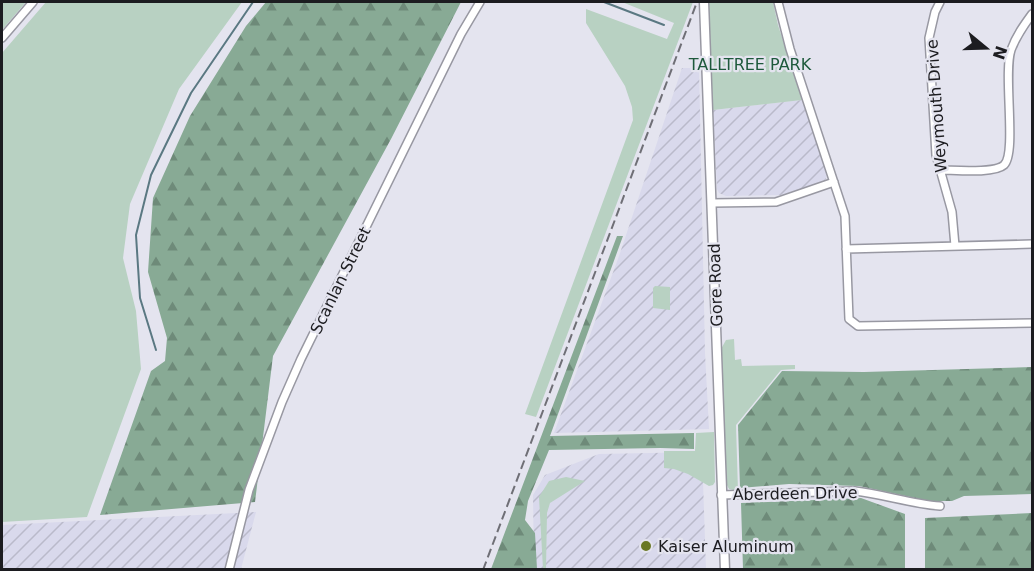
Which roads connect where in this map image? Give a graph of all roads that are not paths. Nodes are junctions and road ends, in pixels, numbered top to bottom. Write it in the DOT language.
graph roads {
  1 [pos="33,2"];
  2 [pos="480,2"];
  3 [pos="704,2"];
  4 [pos="778,2"];
  5 [pos="940,2"];
  6 [pos="1032,14"];
  7 [pos="2,38"];
  8 [pos="940,170"];
  9 [pos="834,183"];
  10 [pos="712,203"];
  11 [pos="1032,244"];
  12 [pos="955,246"];
  13 [pos="846,249"];
  14 [pos="1032,323"];
  15 [pos="721,495"];
  16 [pos="940,506"];
  17 [pos="229,570"];
  18 [pos="724,570"];
  1 -- 7 [label="street"];
  2 -- 17 [label="street, Scanlan Street"];
  3 -- 10 [label="main road, Gore Road"];
  4 -- 9 [label="street"];
  5 -- 8 [label="street, Weymouth Drive"];
  6 -- 8 [label="street"];
  8 -- 12 [label="street, Weymouth Drive"];
  9 -- 10 [label="street"];
  9 -- 13 [label="street"];
  10 -- 15 [label="main road, Gore Road"];
  11 -- 12 [label="street"];
  12 -- 13 [label="street"];
  13 -- 14 [label="street"];
  15 -- 16 [label="street, Aberdeen Drive"];
  15 -- 18 [label="main road, Gore Road"];
}
